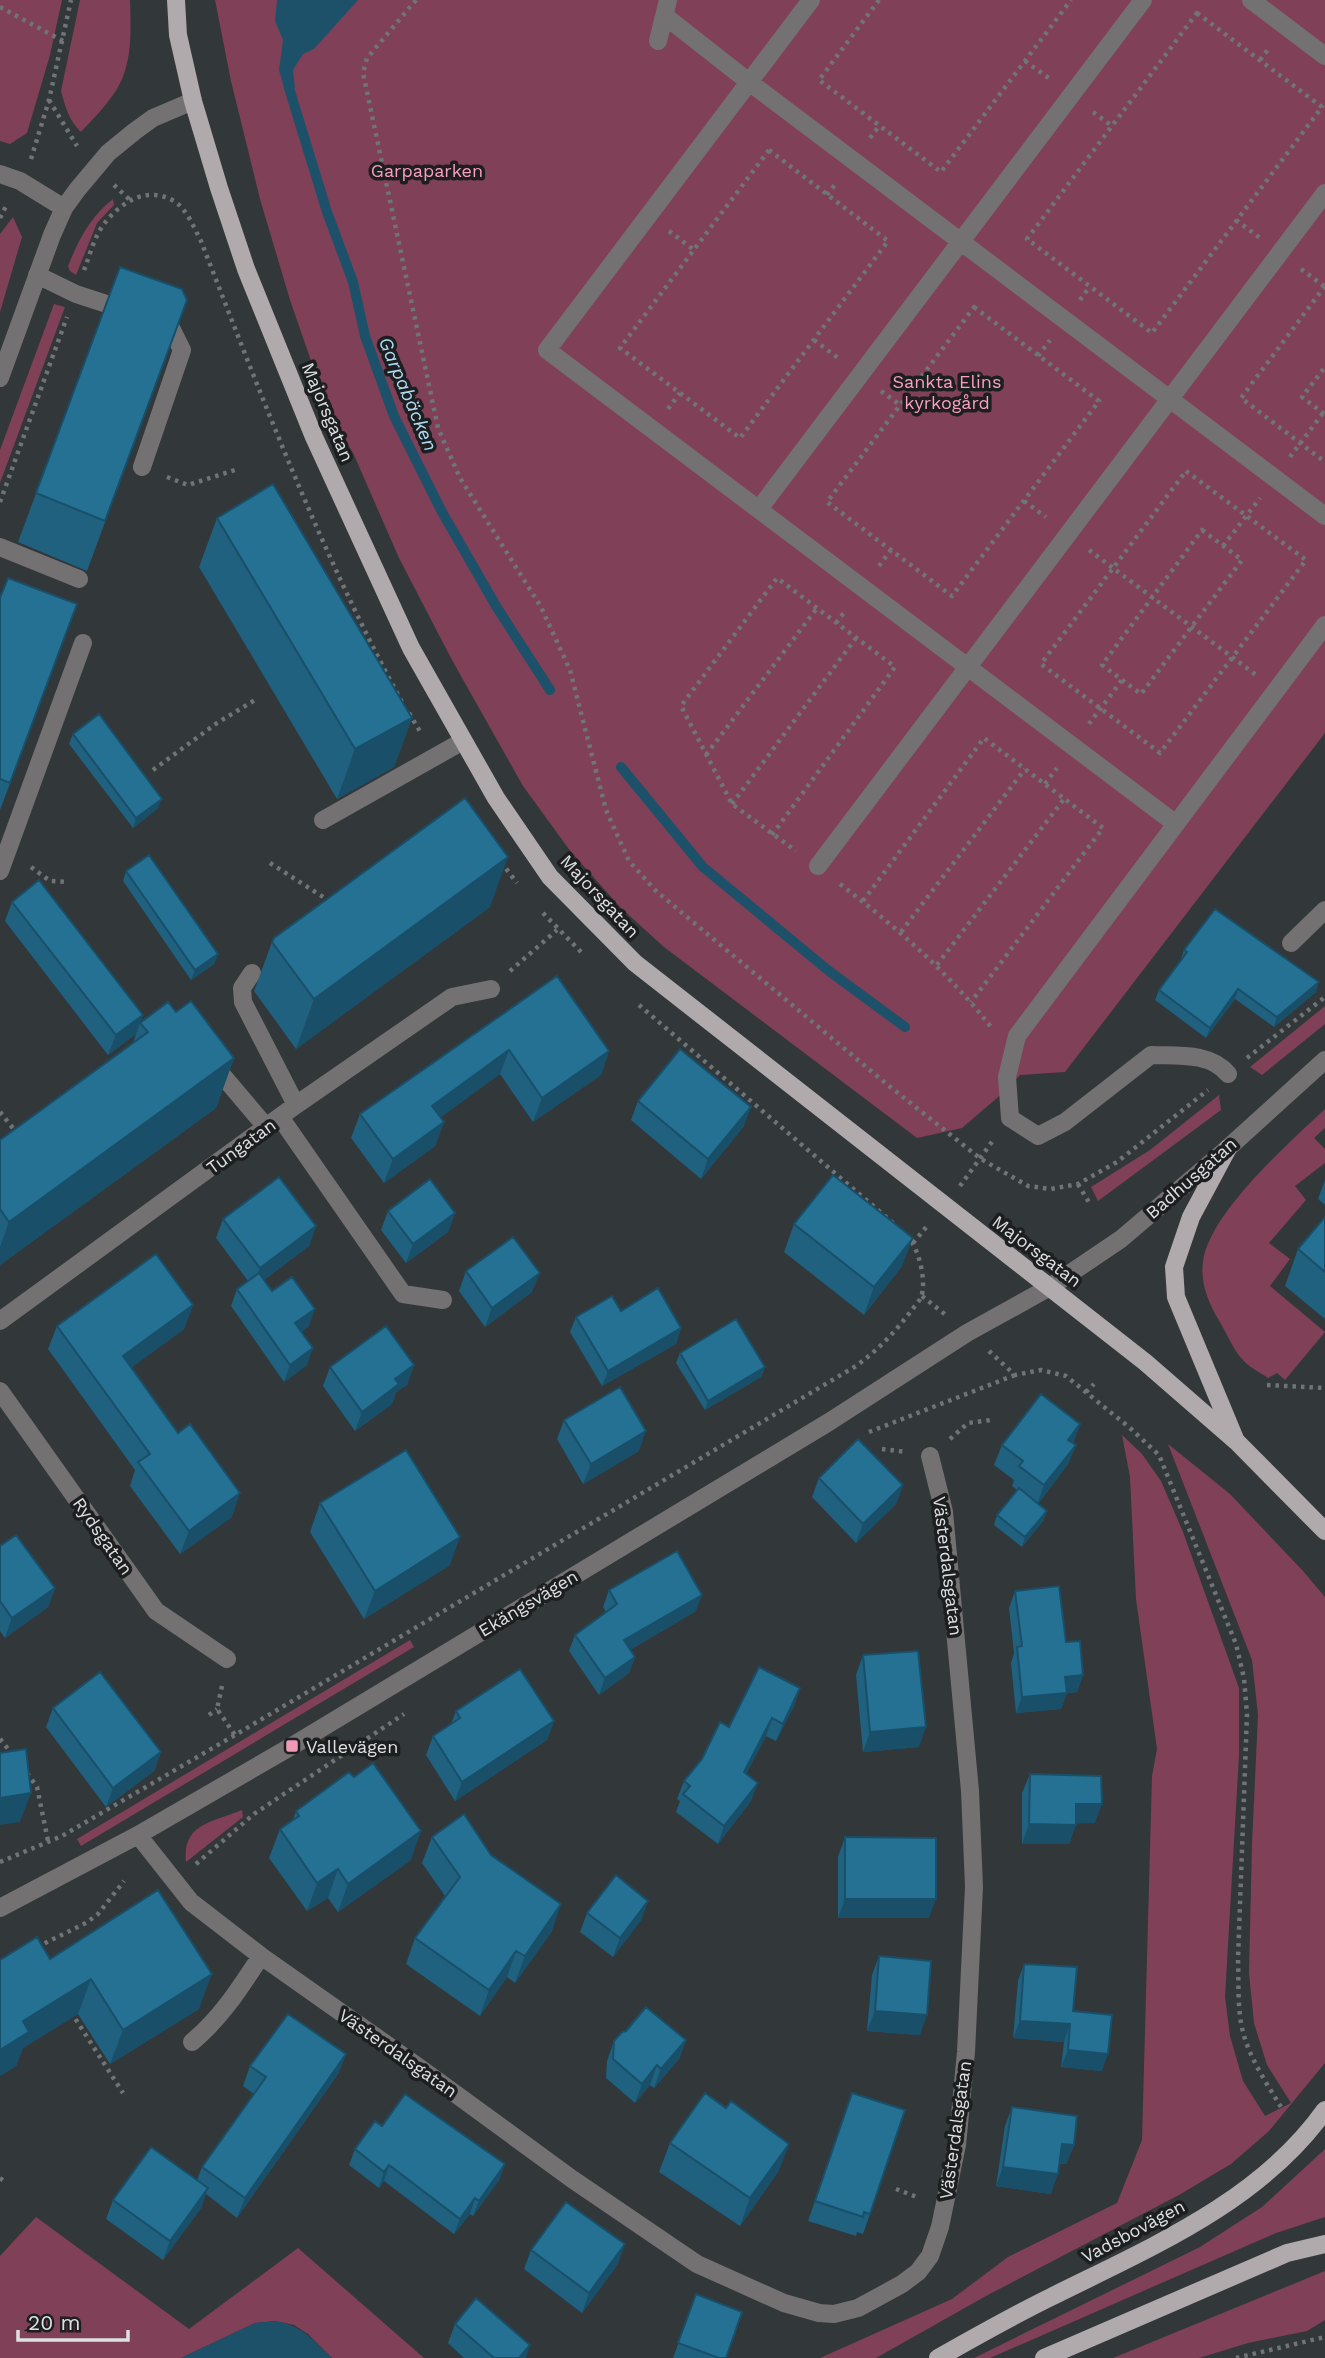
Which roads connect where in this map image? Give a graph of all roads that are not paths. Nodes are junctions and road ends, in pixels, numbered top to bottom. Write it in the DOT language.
graph roads {
  1 [pos="176,0"];
  2 [pos="811,0"];
  3 [pos="1143,0"];
  4 [pos="1251,0"];
  5 [pos="667,8"];
  6 [pos="658,41"];
  7 [pos="1325,56"];
  8 [pos="749,82"];
  9 [pos="193,102"];
  10 [pos="0,174"];
  11 [pos="1325,192"];
  12 [pos="64,208"];
  13 [pos="961,242"];
  14 [pos="37,275"];
  15 [pos="0,378"];
  16 [pos="1170,399"];
  17 [pos="142,467"];
  18 [pos="759,509"];
  19 [pos="1325,516"];
  20 [pos="0,547"];
  21 [pos="79,579"];
  22 [pos="1325,625"];
  23 [pos="83,643"];
  24 [pos="968,667"];
  25 [pos="463,741"];
  26 [pos="323,820"];
  27 [pos="1176,824"];
  28 [pos="818,866"];
  29 [pos="0,871"];
  30 [pos="1325,910"];
  31 [pos="1291,943"];
  32 [pos="252,973"];
  33 [pos="491,989"];
  34 [pos="204,1054"];
  35 [pos="1325,1060"];
  36 [pos="1228,1074"];
  37 [pos="296,1105"];
  38 [pos="273,1122"];
  39 [pos="1228,1148"];
  40 [pos="1050,1287"];
  41 [pos="443,1300"];
  42 [pos="0,1321"];
  43 [pos="0,1391"];
  44 [pos="1237,1442"];
  45 [pos="930,1456"];
  46 [pos="1323,1527"];
  47 [pos="227,1659"];
  48 [pos="138,1835"];
  49 [pos="0,1908"];
  50 [pos="261,1956"];
  51 [pos="192,2042"];
  52 [pos="1325,2110"];
  53 [pos="1325,2244"];
  54 [pos="938,2358"];
  55 [pos="1044,2358"];
  1 -- 9 [label="main road, Majorsgatan"];
  2 -- 8 [label="street"];
  3 -- 13 [label="street"];
  4 -- 7 [label="street"];
  5 -- 6 [label="street"];
  5 -- 8 [label="street"];
  8 -- 13 [label="street"];
  8 -- 18 [label="street"];
  9 -- 12 [label="street"];
  9 -- 25 [label="main road, Majorsgatan"];
  10 -- 12 [label="street"];
  11 -- 16 [label="street"];
  12 -- 14 [label="street"];
  13 -- 16 [label="street"];
  13 -- 18 [label="street"];
  14 -- 15 [label="street"];
  14 -- 17 [label="street"];
  16 -- 19 [label="street"];
  16 -- 24 [label="street"];
  18 -- 24 [label="street"];
  20 -- 21 [label="street"];
  22 -- 27 [label="street"];
  23 -- 29 [label="street"];
  24 -- 27 [label="street"];
  24 -- 28 [label="street"];
  25 -- 26 [label="street"];
  25 -- 40 [label="main road, Majorsgatan"];
  27 -- 36 [label="street"];
  30 -- 31 [label="street"];
  32 -- 37 [label="street"];
  33 -- 37 [label="street, Tungatan"];
  34 -- 38 [label="street"];
  35 -- 39 [label="street, Badhusgatan"];
  37 -- 38 [label="street, Tungatan"];
  38 -- 41 [label="street"];
  38 -- 42 [label="street, Tungatan"];
  39 -- 40 [label="street, Badhusgatan"];
  39 -- 44 [label="main road"];
  40 -- 44 [label="main road, Majorsgatan"];
  40 -- 48 [label="street, Ekängsvägen"];
  43 -- 47 [label="street, Rydsgatan"];
  44 -- 46 [label="main road, Majorsgatan"];
  45 -- 50 [label="street, Västerdalsgatan"];
  48 -- 49 [label="street, Ekängsvägen"];
  48 -- 50 [label="street, Västerdalsgatan"];
  50 -- 51 [label="street"];
  52 -- 54 [label="main road, Vadsbovägen"];
  53 -- 55 [label="main road"];
}
